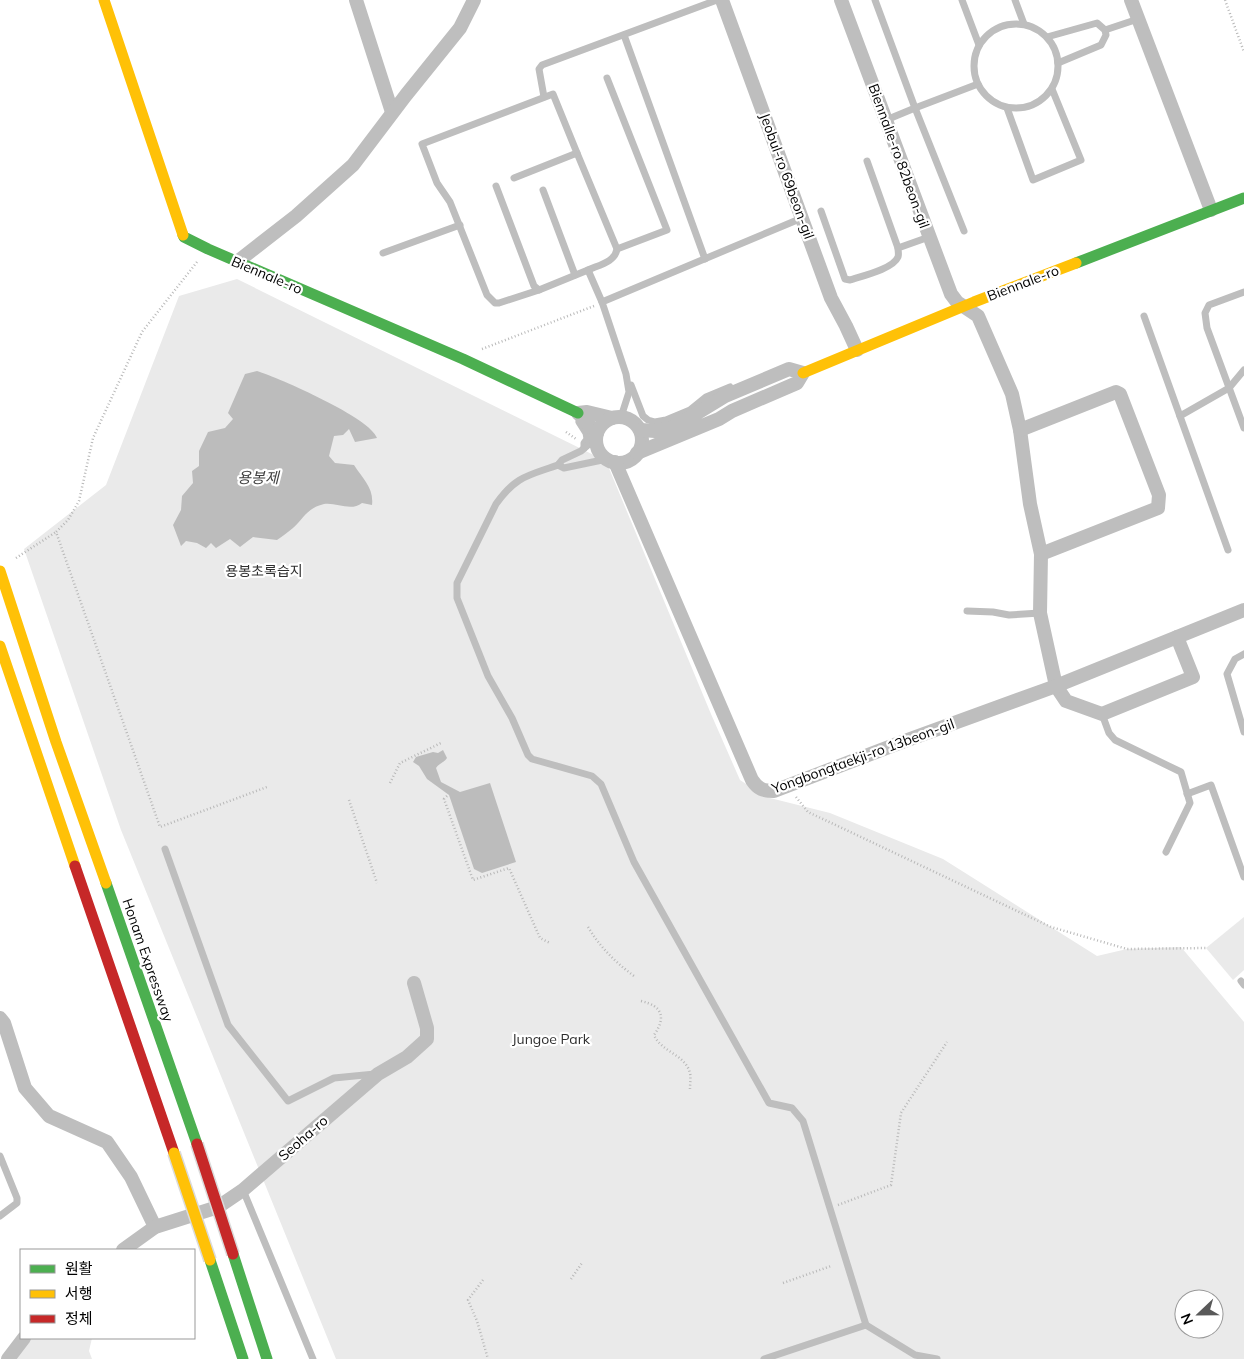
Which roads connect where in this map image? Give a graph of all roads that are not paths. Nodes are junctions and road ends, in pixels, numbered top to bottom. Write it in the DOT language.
graph roads {
  1 [pos="104,0"];
  2 [pos="356,0"];
  3 [pos="474,0"];
  4 [pos="718,0"];
  5 [pos="722,0"];
  6 [pos="841,0"];
  7 [pos="875,0"];
  8 [pos="962,0"];
  9 [pos="1015,0"];
  10 [pos="1131,0"];
  11 [pos="1138,19"];
  12 [pos="1024,24"];
  13 [pos="1106,30"];
  14 [pos="624,35"];
  15 [pos="1047,37"];
  16 [pos="979,46"];
  17 [pos="1058,63"];
  18 [pos="607,78"];
  19 [pos="978,84"];
  20 [pos="1052,89"];
  21 [pos="544,97"];
  22 [pos="915,108"];
  23 [pos="1007,108"];
  24 [pos="392,112"];
  25 [pos="886,120"];
  26 [pos="576,153"];
  27 [pos="866,162"];
  28 [pos="514,178"];
  29 [pos="496,186"];
  30 [pos="543,190"];
  31 [pos="1244,198"];
  32 [pos="1211,210"];
  33 [pos="821,211"];
  34 [pos="802,218"];
  35 [pos="460,225"];
  36 [pos="964,231"];
  37 [pos="929,237"];
  38 [pos="898,248"];
  39 [pos="617,249"];
  40 [pos="383,253"];
  41 [pos="705,258"];
  42 [pos="237,262"];
  43 [pos="588,270"];
  44 [pos="575,275"];
  45 [pos="539,290"];
  46 [pos="1244,292"];
  47 [pos="602,302"];
  48 [pos="964,306"];
  49 [pos="1144,316"];
  50 [pos="856,350"];
  51 [pos="1244,370"];
  52 [pos="797,371"];
  53 [pos="626,374"];
  54 [pos="1229,388"];
  55 [pos="728,402"];
  56 [pos="638,404"];
  57 [pos="578,413"];
  58 [pos="1180,416"];
  59 [pos="616,418"];
  60 [pos="1244,428"];
  61 [pos="641,430"];
  62 [pos="1020,430"];
  63 [pos="597,435"];
  64 [pos="584,448"];
  65 [pos="637,453"];
  66 [pos="611,460"];
  67 [pos="558,465"];
  68 [pos="1228,550"];
  69 [pos="1041,554"];
  70 [pos="0,571"];
  71 [pos="1244,610"];
  72 [pos="968,611"];
  73 [pos="1040,612"];
  74 [pos="1178,637"];
  75 [pos="0,646"];
  76 [pos="1244,654"];
  77 [pos="1056,686"];
  78 [pos="1102,714"];
  79 [pos="1244,732"];
  80 [pos="1187,794"];
  81 [pos="165,849"];
  82 [pos="1166,852"];
  83 [pos="1244,878"];
  84 [pos="414,984"];
  85 [pos="0,1018"];
  86 [pos="378,1074"];
  87 [pos="0,1156"];
  88 [pos="243,1190"];
  89 [pos="0,1216"];
  90 [pos="155,1227"];
  91 [pos="124,1249"];
  92 [pos="866,1324"];
  93 [pos="23,1339"];
  94 [pos="8,1359"];
  95 [pos="243,1359"];
  96 [pos="267,1359"];
  97 [pos="313,1359"];
  98 [pos="764,1359"];
  99 [pos="937,1359"];
  1 -- 42 [label="main road, Biennale-ro"];
  2 -- 24 [label="street"];
  3 -- 24 [label="street"];
  4 -- 14 [label="lane"];
  5 -- 34 [label="street, Jeobul-ro 69beon-gil"];
  6 -- 25 [label="street, Biennalle-ro 82beon-gil"];
  7 -- 22 [label="lane"];
  8 -- 16 [label="lane"];
  9 -- 12 [label="lane"];
  10 -- 11 [label="street"];
  11 -- 13 [label="lane"];
  11 -- 32 [label="street"];
  12 -- 15 [label="lane"];
  12 -- 16 [label="lane"];
  13 -- 15 [label="lane"];
  13 -- 17 [label="lane"];
  14 -- 21 [label="lane"];
  14 -- 41 [label="lane"];
  15 -- 17 [label="lane"];
  16 -- 19 [label="lane"];
  17 -- 20 [label="lane"];
  18 -- 39 [label="lane"];
  19 -- 22 [label="lane"];
  19 -- 23 [label="lane"];
  20 -- 23 [label="lane"];
  20 -- 23 [label="lane"];
  21 -- 26 [label="lane"];
  21 -- 35 [label="lane"];
  22 -- 25 [label="lane"];
  22 -- 36 [label="lane"];
  24 -- 42 [label="street"];
  25 -- 37 [label="street, Biennalle-ro 82beon-gil"];
  26 -- 28 [label="lane"];
  26 -- 39 [label="lane"];
  27 -- 38 [label="lane"];
  29 -- 45 [label="lane"];
  30 -- 44 [label="lane"];
  31 -- 32 [label="main road, Biennale-ro"];
  32 -- 48 [label="main road, Biennale-ro"];
  33 -- 38 [label="lane"];
  34 -- 41 [label="lane"];
  34 -- 50 [label="street, Jeobul-ro 69beon-gil"];
  35 -- 40 [label="lane"];
  35 -- 45 [label="lane"];
  37 -- 38 [label="lane"];
  37 -- 48 [label="street, Biennalle-ro 82beon-gil"];
  39 -- 43 [label="lane"];
  41 -- 47 [label="lane"];
  42 -- 57 [label="main road, Biennale-ro"];
  43 -- 44 [label="lane"];
  43 -- 47 [label="lane"];
  44 -- 45 [label="lane"];
  46 -- 54 [label="lane"];
  47 -- 53 [label="lane"];
  48 -- 50 [label="main road, Biennale-ro"];
  48 -- 62 [label="street, Biennalle-ro 82beon-gil"];
  49 -- 58 [label="lane"];
  50 -- 52 [label="main road, Biennale-ro"];
  51 -- 54 [label="lane"];
  52 -- 55 [label="lane"];
  52 -- 56 [label="lane"];
  52 -- 61 [label="street, Biennale-ro"];
  52 -- 65 [label="street, Biennale-ro"];
  53 -- 56 [label="lane"];
  53 -- 59 [label="lane"];
  54 -- 58 [label="lane"];
  54 -- 60 [label="lane"];
  56 -- 61 [label="lane"];
  57 -- 59 [label="street"];
  57 -- 63 [label="street"];
  57 -- 64 [label="lane"];
  58 -- 68 [label="lane"];
  59 -- 61 [label="street"];
  59 -- 63 [label="street"];
  61 -- 65 [label="street"];
  62 -- 69 [label="street, Biennalle-ro 82beon-gil"];
  62 -- 69 [label="street"];
  63 -- 64 [label="lane"];
  63 -- 66 [label="street"];
  64 -- 67 [label="lane"];
  65 -- 66 [label="street"];
  66 -- 67 [label="lane"];
  66 -- 77 [label="street, Yongbongtaekji-ro 13beon-gil"];
  67 -- 92 [label="lane"];
  69 -- 73 [label="street, Biennalle-ro 82beon-gil"];
  70 -- 96 [label="main road, Honam Expressway, bridge"];
  71 -- 74 [label="street, Yongbongtaekji-ro 13beon-gil"];
  72 -- 73 [label="lane"];
  73 -- 77 [label="street, Biennalle-ro 82beon-gil"];
  74 -- 77 [label="street, Yongbongtaekji-ro 13beon-gil"];
  74 -- 78 [label="street"];
  75 -- 95 [label="main road, bridge"];
  76 -- 79 [label="lane"];
  77 -- 78 [label="street"];
  78 -- 80 [label="lane"];
  80 -- 82 [label="lane"];
  80 -- 83 [label="lane"];
  81 -- 86 [label="lane"];
  84 -- 86 [label="street, Seoha-ro"];
  85 -- 90 [label="street"];
  86 -- 88 [label="street, Seoha-ro"];
  87 -- 89 [label="lane"];
  88 -- 90 [label="street, Seoha-ro"];
  88 -- 97 [label="lane"];
  90 -- 91 [label="street, Seoha-ro"];
  92 -- 98 [label="lane"];
  92 -- 99 [label="lane"];
  93 -- 94 [label="street"];
}
